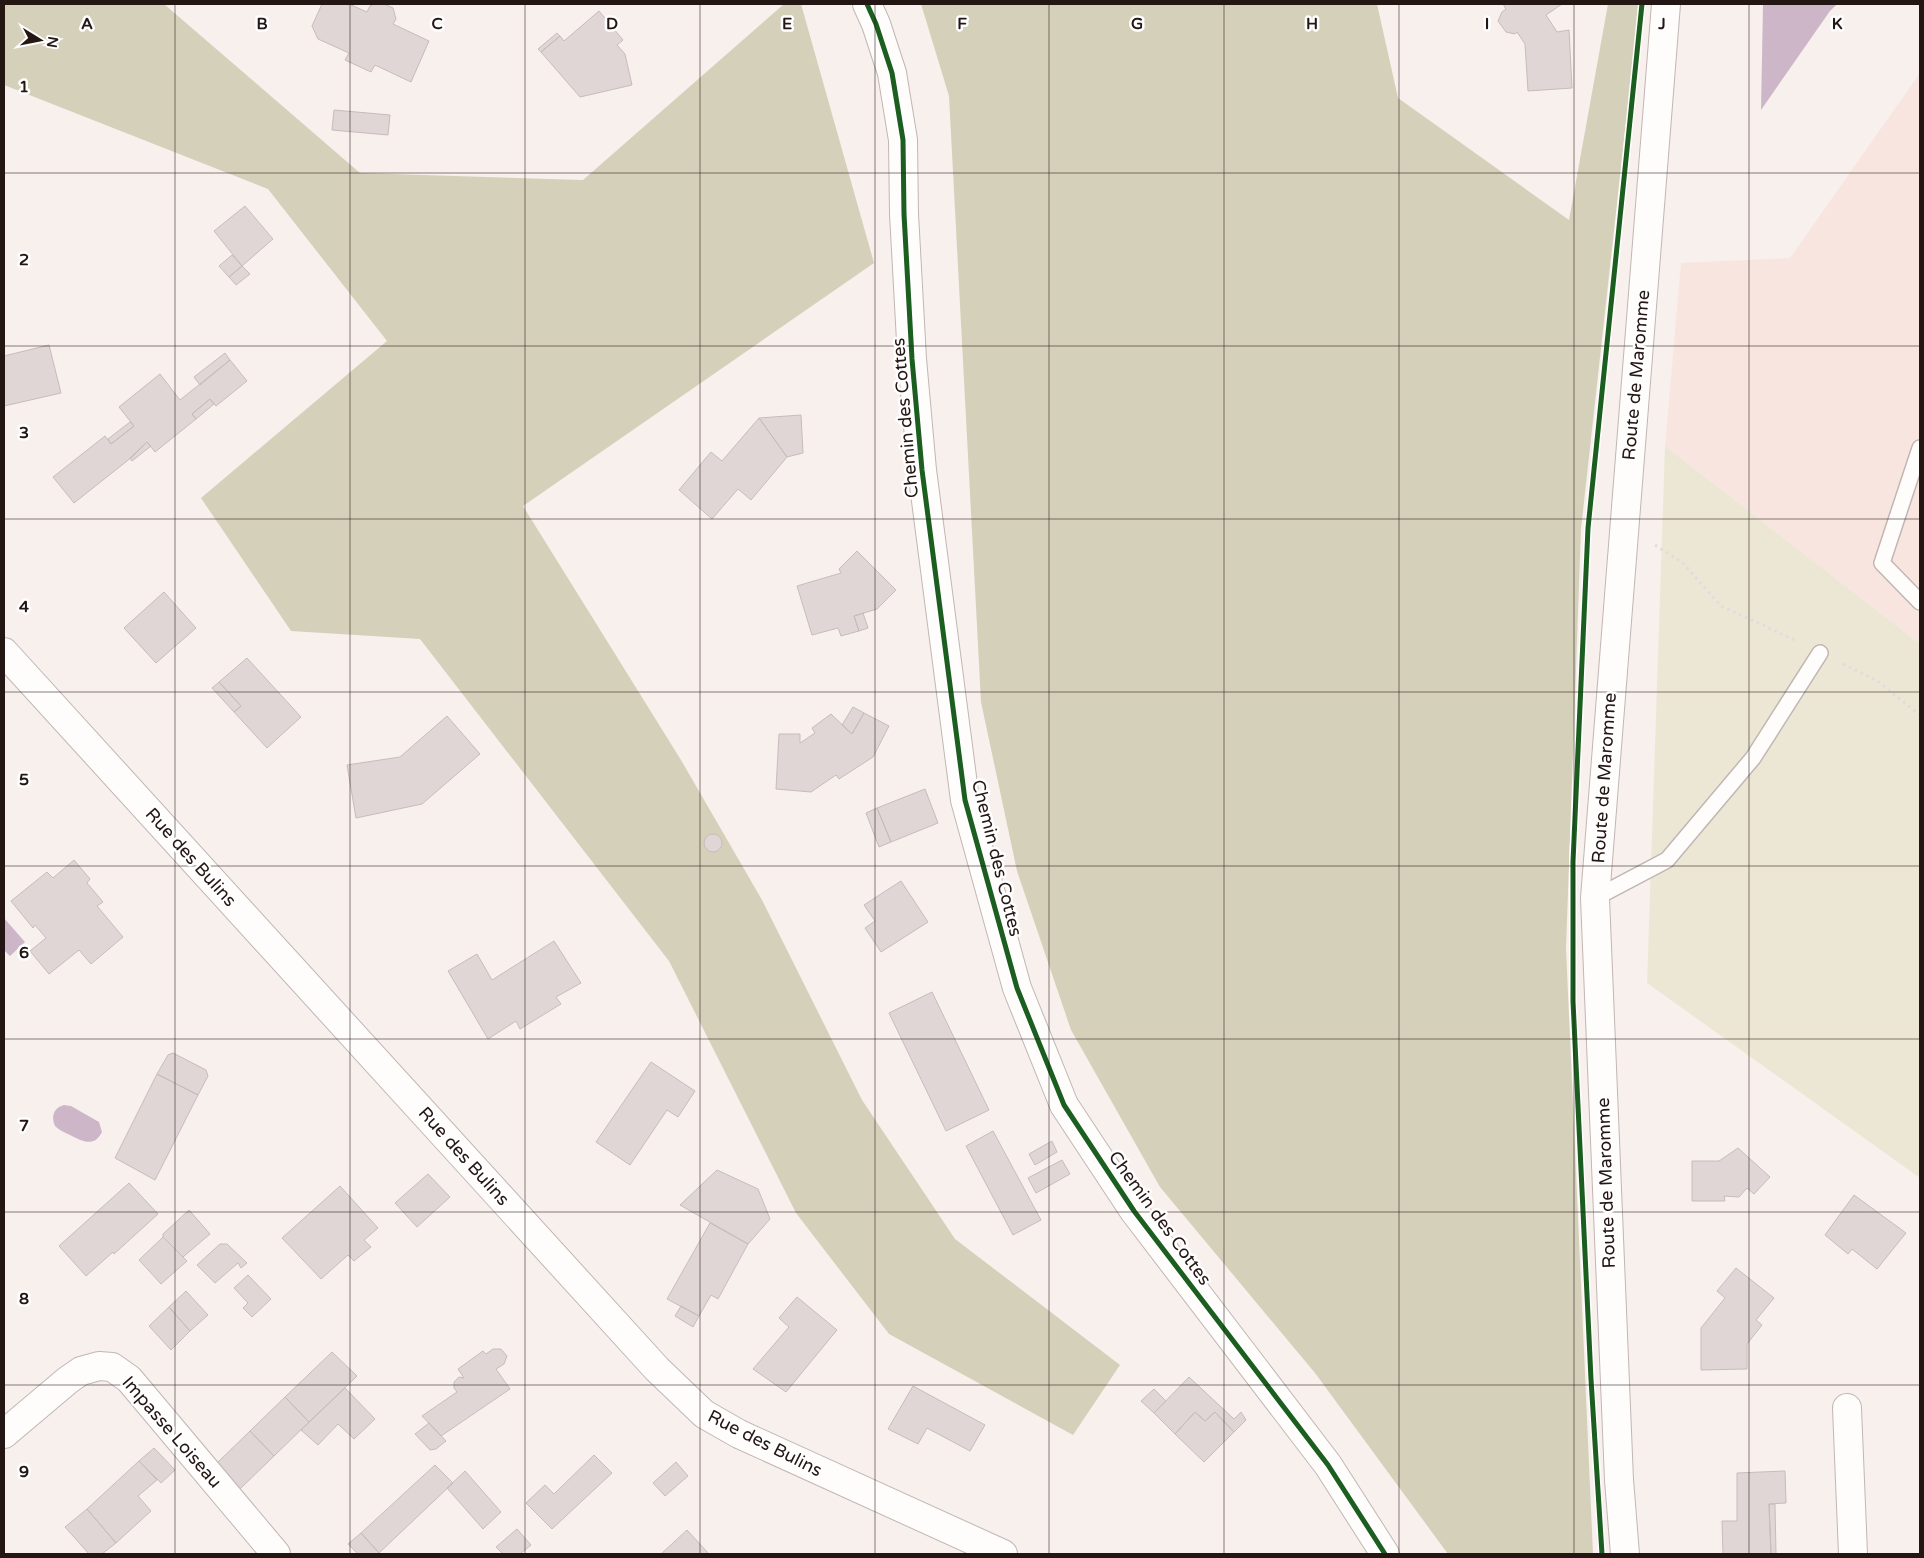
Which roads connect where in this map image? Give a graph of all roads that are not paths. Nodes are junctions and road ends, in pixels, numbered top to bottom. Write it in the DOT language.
graph roads {
  1 [pos="867,4"];
  2 [pos="1666,4"];
  3 [pos="1920,448"];
  4 [pos="1920,602"];
  5 [pos="4,652"];
  6 [pos="1820,653"];
  7 [pos="1595,898"];
  8 [pos="1847,1408"];
  9 [pos="4,1434"];
  10 [pos="276,1554"];
  11 [pos="1003,1554"];
  12 [pos="1385,1554"];
  13 [pos="1624,1554"];
  14 [pos="1853,1554"];
  1 -- 12 [label="street, Chemin des Cottes"];
  2 -- 7 [label="street, Route de Maromme"];
  3 -- 4 [label="lane"];
  5 -- 11 [label="street, Rue des Bulins"];
  6 -- 7 [label="lane"];
  7 -- 13 [label="street, Route de Maromme"];
  8 -- 14 [label="street"];
  9 -- 10 [label="street, Impasse Loiseau"];
}
